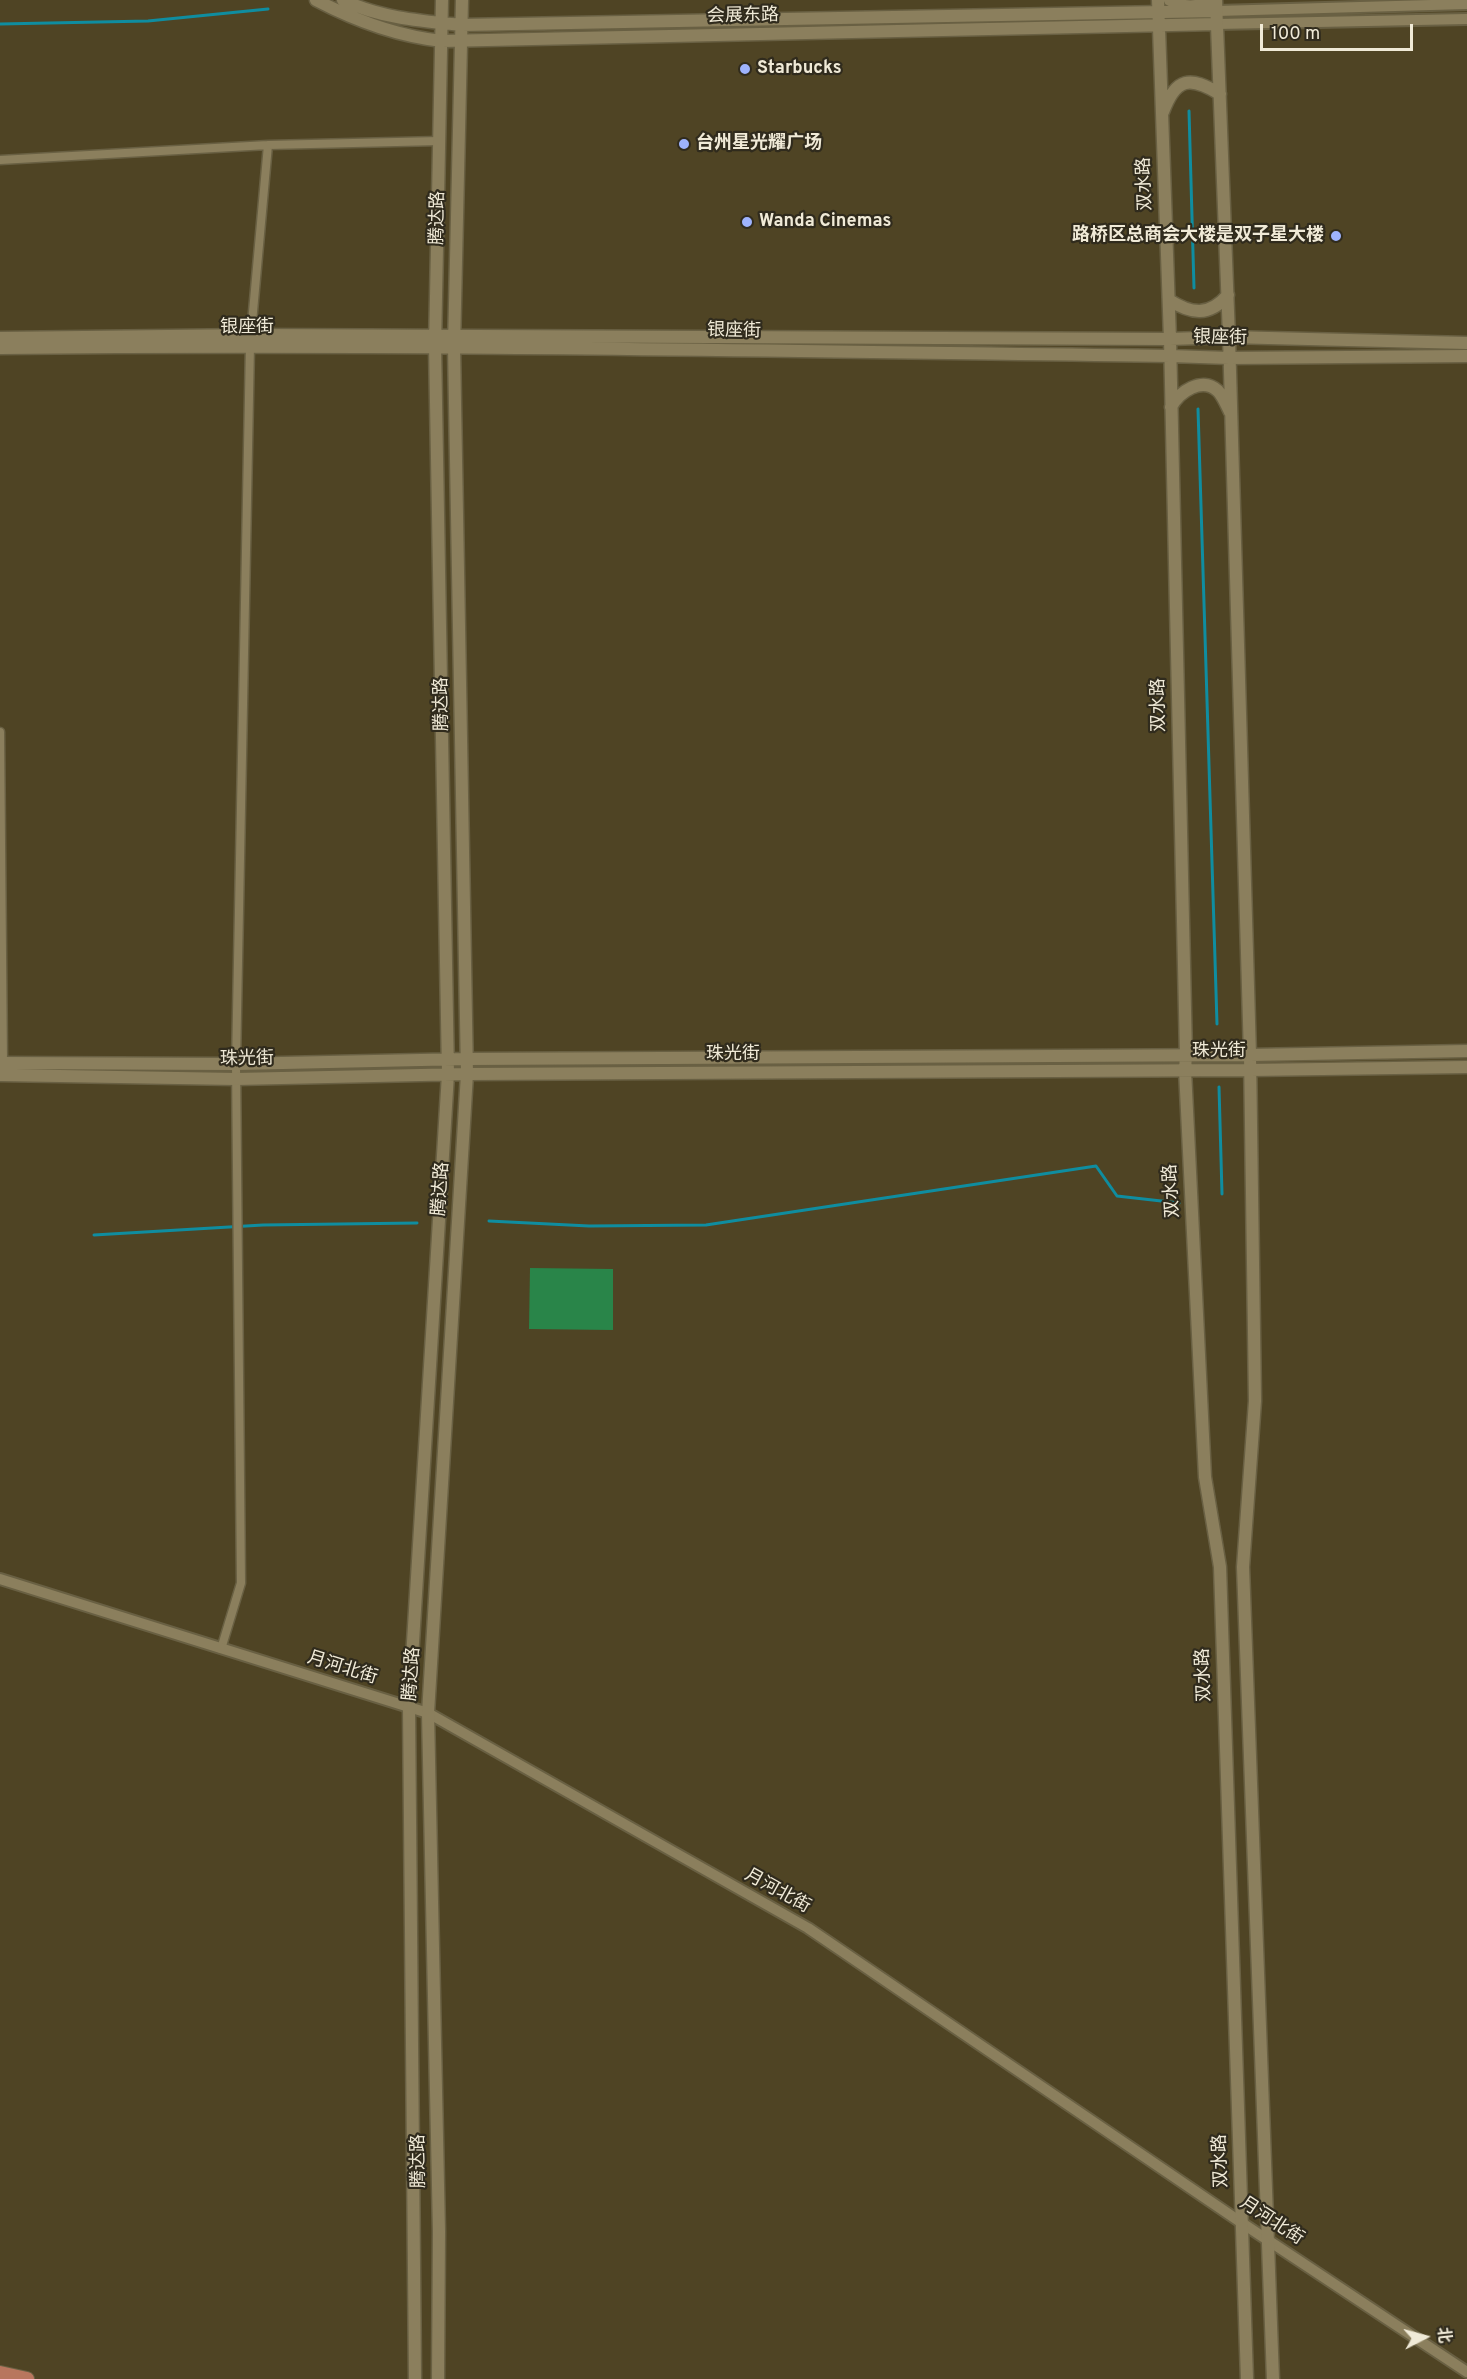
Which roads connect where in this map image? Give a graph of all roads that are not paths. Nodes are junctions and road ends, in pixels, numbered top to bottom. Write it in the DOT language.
graph roads {
  1 [pos="316,0"];
  2 [pos="343,0"];
  3 [pos="442,0"];
  4 [pos="462,0"];
  5 [pos="1170,0"];
  6 [pos="1209,0"];
  7 [pos="1467,4"];
  8 [pos="1158,6"];
  9 [pos="1216,6"];
  10 [pos="1467,19"];
  11 [pos="442,23"];
  12 [pos="1217,24"];
  13 [pos="462,25"];
  14 [pos="1159,26"];
  15 [pos="442,41"];
  16 [pos="461,41"];
  17 [pos="1220,94"];
  18 [pos="1161,118"];
  19 [pos="439,141"];
  20 [pos="268,145"];
  21 [pos="0,160"];
  22 [pos="1228,295"];
  23 [pos="1169,300"];
  24 [pos="1229,337"];
  25 [pos="0,338"];
  26 [pos="1170,339"];
  27 [pos="251,340"];
  28 [pos="435,341"];
  29 [pos="454,342"];
  30 [pos="1467,342"];
  31 [pos="0,348"];
  32 [pos="1170,356"];
  33 [pos="1467,356"];
  34 [pos="1229,358"];
  35 [pos="1171,408"];
  36 [pos="1231,413"];
  37 [pos="0,732"];
  38 [pos="1467,1052"];
  39 [pos="1186,1055"];
  40 [pos="1250,1055"];
  41 [pos="467,1059"];
  42 [pos="448,1060"];
  43 [pos="236,1064"];
  44 [pos="1467,1066"];
  45 [pos="1,1067"];
  46 [pos="1185,1070"];
  47 [pos="1250,1070"];
  48 [pos="448,1074"];
  49 [pos="467,1074"];
  50 [pos="236,1079"];
  51 [pos="0,1579"];
  52 [pos="221,1649"];
  53 [pos="408,1707"];
  54 [pos="428,1713"];
  55 [pos="1242,2223"];
  56 [pos="1268,2240"];
  57 [pos="1467,2372"];
  58 [pos="0,2373"];
  59 [pos="27,2379"];
  60 [pos="415,2379"];
  61 [pos="438,2379"];
  62 [pos="1247,2379"];
  63 [pos="1273,2379"];
  1 -- 15 [label="main road, 会展东路"];
  2 -- 11 [label="main road, 会展东路"];
  3 -- 11 [label="main road, 腾达路"];
  4 -- 13 [label="main road, 腾达路"];
  5 -- 6 [label="main road"];
  7 -- 9 [label="street, 会展东路"];
  8 -- 9 [label="main road, 会展东路"];
  8 -- 13 [label="main road, 会展东路"];
  8 -- 14 [label="main road, 双水路"];
  9 -- 12 [label="main road"];
  10 -- 12 [label="street, 会展东路"];
  11 -- 13 [label="main road, 会展东路"];
  11 -- 15 [label="main road, 腾达路"];
  12 -- 14 [label="main road, 会展东路"];
  12 -- 17 [label="main road"];
  13 -- 16 [label="main road, 腾达路"];
  14 -- 16 [label="main road, 会展东路"];
  14 -- 18 [label="main road, 双水路"];
  15 -- 16 [label="main road, 会展东路"];
  15 -- 19 [label="main road, 腾达路"];
  16 -- 29 [label="main road, 腾达路"];
  17 -- 18 [label="main road"];
  17 -- 22 [label="main road"];
  18 -- 23 [label="main road, 双水路"];
  19 -- 20 [label="street"];
  19 -- 28 [label="main road, 腾达路"];
  20 -- 21 [label="street"];
  20 -- 27 [label="street"];
  22 -- 23 [label="main road"];
  22 -- 24 [label="main road"];
  23 -- 26 [label="main road, 双水路"];
  24 -- 26 [label="main road, 银座街"];
  24 -- 30 [label="main road, 银座街"];
  24 -- 34 [label="main road"];
  25 -- 27 [label="main road"];
  26 -- 29 [label="main road, 银座街"];
  26 -- 32 [label="main road, 双水路"];
  27 -- 28 [label="main road, 银座街"];
  27 -- 31 [label="main road, 银座街"];
  27 -- 43 [label="street"];
  28 -- 29 [label="main road, 银座街"];
  28 -- 42 [label="main road, 腾达路"];
  29 -- 32 [label="main road, 银座街"];
  29 -- 41 [label="main road, 腾达路"];
  32 -- 34 [label="main road, 银座街"];
  32 -- 35 [label="main road, 双水路"];
  33 -- 34 [label="main road, 银座街"];
  34 -- 36 [label="main road"];
  35 -- 36 [label="main road"];
  35 -- 39 [label="main road, 双水路"];
  36 -- 40 [label="main road"];
  37 -- 45 [label="street"];
  38 -- 40 [label="main road, 珠光街"];
  39 -- 40 [label="main road, 珠光街"];
  39 -- 41 [label="main road, 珠光街"];
  39 -- 46 [label="main road, 双水路"];
  40 -- 47 [label="main road"];
  41 -- 42 [label="main road, 珠光街"];
  41 -- 49 [label="main road, 腾达路"];
  42 -- 43 [label="main road, 珠光街"];
  42 -- 48 [label="main road, 腾达路"];
  43 -- 45 [label="main road, 珠光街"];
  43 -- 50 [label="street"];
  44 -- 47 [label="main road, 珠光街"];
  45 -- 50 [label="main road, 珠光街"];
  46 -- 47 [label="main road, 珠光街"];
  46 -- 49 [label="main road, 珠光街"];
  46 -- 55 [label="main road, 双水路"];
  47 -- 56 [label="main road"];
  48 -- 49 [label="main road, 珠光街"];
  48 -- 50 [label="main road, 珠光街"];
  48 -- 53 [label="main road, 腾达路"];
  49 -- 54 [label="main road, 腾达路"];
  50 -- 52 [label="street"];
  51 -- 52 [label="street, 月河北街"];
  52 -- 53 [label="street, 月河北街"];
  53 -- 54 [label="street, 月河北街"];
  53 -- 60 [label="main road, 腾达路"];
  54 -- 55 [label="street, 月河北街"];
  54 -- 61 [label="main road, 腾达路"];
  55 -- 56 [label="street, 月河北街"];
  55 -- 62 [label="main road, 双水路"];
  56 -- 57 [label="street, 月河北街"];
  56 -- 63 [label="main road"];
  58 -- 59 [label="main road"];
}
